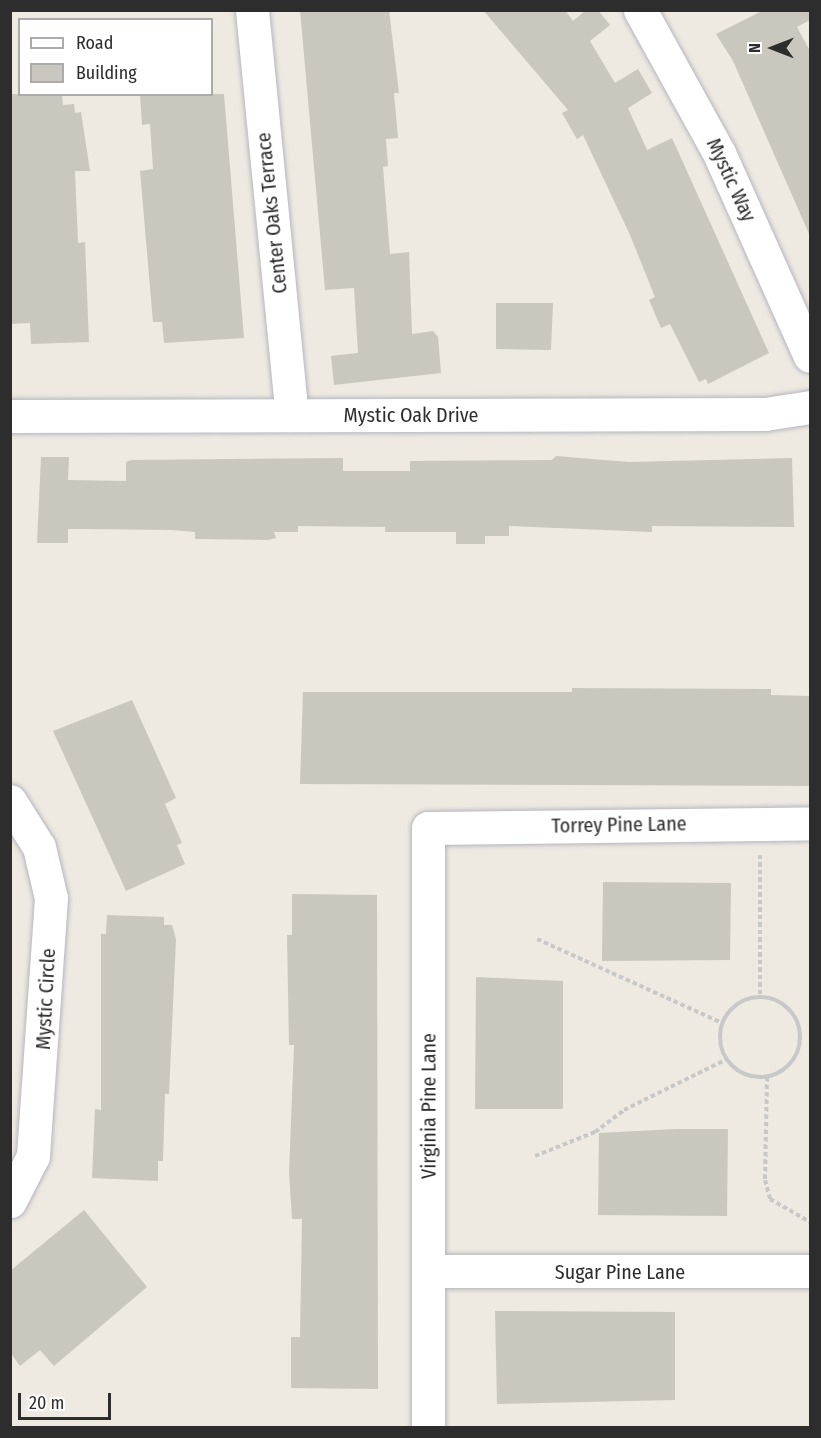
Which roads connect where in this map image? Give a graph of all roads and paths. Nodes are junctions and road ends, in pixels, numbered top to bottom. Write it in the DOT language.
graph roads {
  1 [pos="252,10"];
  2 [pos="639,10"];
  3 [pos="810,356"];
  4 [pos="810,407"];
  5 [pos="292,415"];
  6 [pos="10,416"];
  7 [pos="10,801"];
  8 [pos="810,823"];
  9 [pos="428,828"];
  10 [pos="760,842"];
  11 [pos="537,939"];
  12 [pos="760,997"];
  13 [pos="722,1023"];
  14 [pos="727,1059"];
  15 [pos="767,1077"];
  16 [pos="535,1156"];
  17 [pos="10,1201"];
  18 [pos="810,1222"];
  19 [pos="429,1271"];
  20 [pos="810,1271"];
  21 [pos="428,1428"];
  1 -- 5 [label="street, Center Oaks Terrace"];
  2 -- 3 [label="street, Mystic Way"];
  4 -- 5 [label="street, Mystic Oak Drive"];
  5 -- 6 [label="street, Mystic Oak Drive"];
  7 -- 17 [label="street, Mystic Circle"];
  8 -- 9 [label="street, Torrey Pine Lane"];
  9 -- 19 [label="street, Virginia Pine Lane"];
  10 -- 12 [label="path"];
  11 -- 13 [label="path"];
  12 -- 13 [label="path"];
  12 -- 15 [label="path"];
  13 -- 14 [label="path"];
  14 -- 15 [label="path"];
  14 -- 16 [label="path"];
  15 -- 18 [label="path"];
  19 -- 20 [label="street, Sugar Pine Lane"];
  19 -- 21 [label="street, Virginia Pine Lane"];
}
